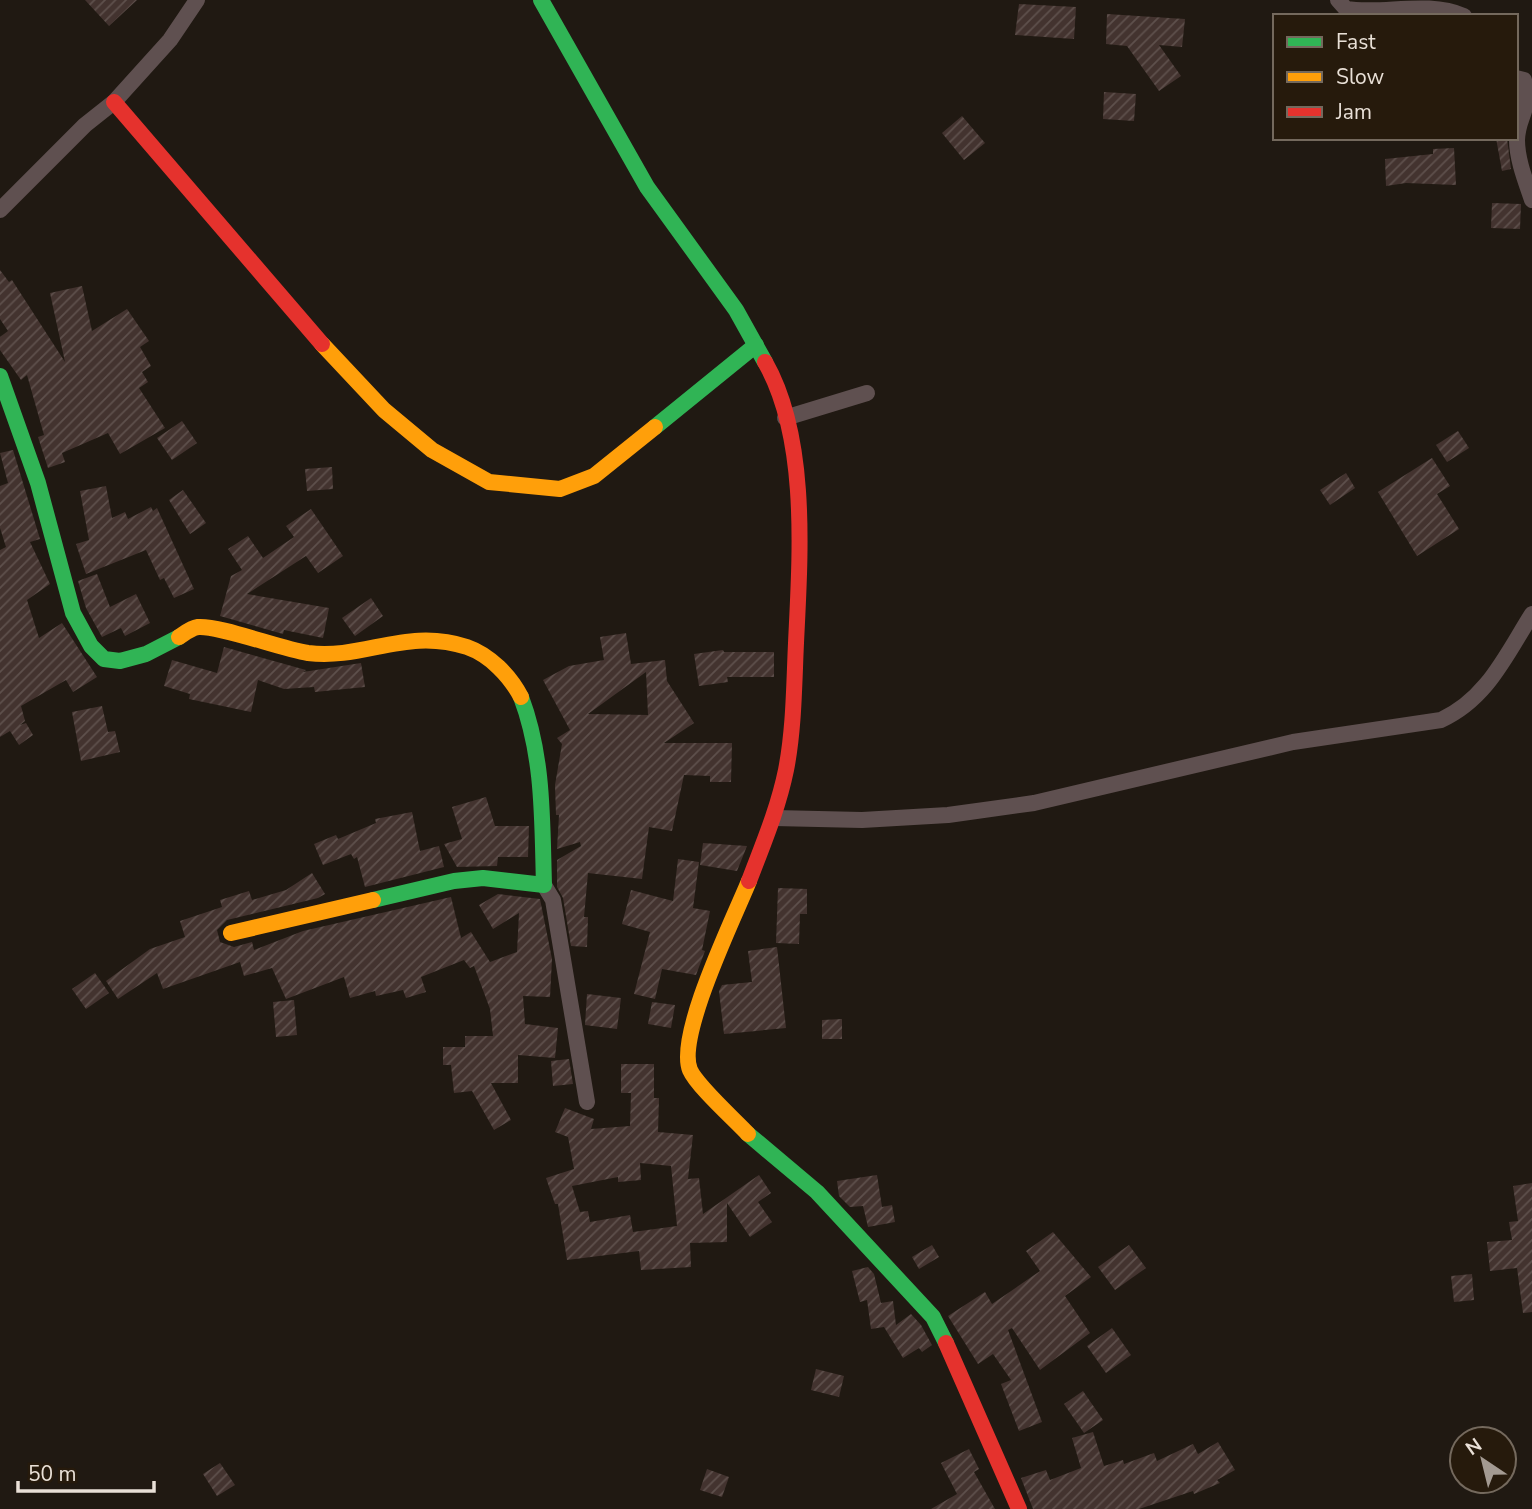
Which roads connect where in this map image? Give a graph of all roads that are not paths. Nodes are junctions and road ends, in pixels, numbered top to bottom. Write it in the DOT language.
graph roads {
  1 [pos="197,0"];
  2 [pos="541,0"];
  3 [pos="1338,0"];
  4 [pos="1460,14"];
  5 [pos="1524,78"];
  6 [pos="114,102"];
  7 [pos="1532,200"];
  8 [pos="0,210"];
  9 [pos="756,345"];
  10 [pos="0,376"];
  11 [pos="867,393"];
  12 [pos="785,418"];
  13 [pos="1532,614"];
  14 [pos="774,818"];
  15 [pos="544,885"];
  16 [pos="231,933"];
  17 [pos="587,1102"];
  18 [pos="1019,1509"];
  1 -- 6 [label="street"];
  2 -- 9 [label="street"];
  3 -- 4 [label="street"];
  5 -- 7 [label="street"];
  6 -- 8 [label="street"];
  6 -- 9 [label="street"];
  9 -- 12 [label="street"];
  10 -- 15 [label="street"];
  11 -- 12 [label="street"];
  12 -- 14 [label="street"];
  13 -- 14 [label="street"];
  14 -- 18 [label="street"];
  15 -- 16 [label="street"];
  15 -- 17 [label="street"];
}
